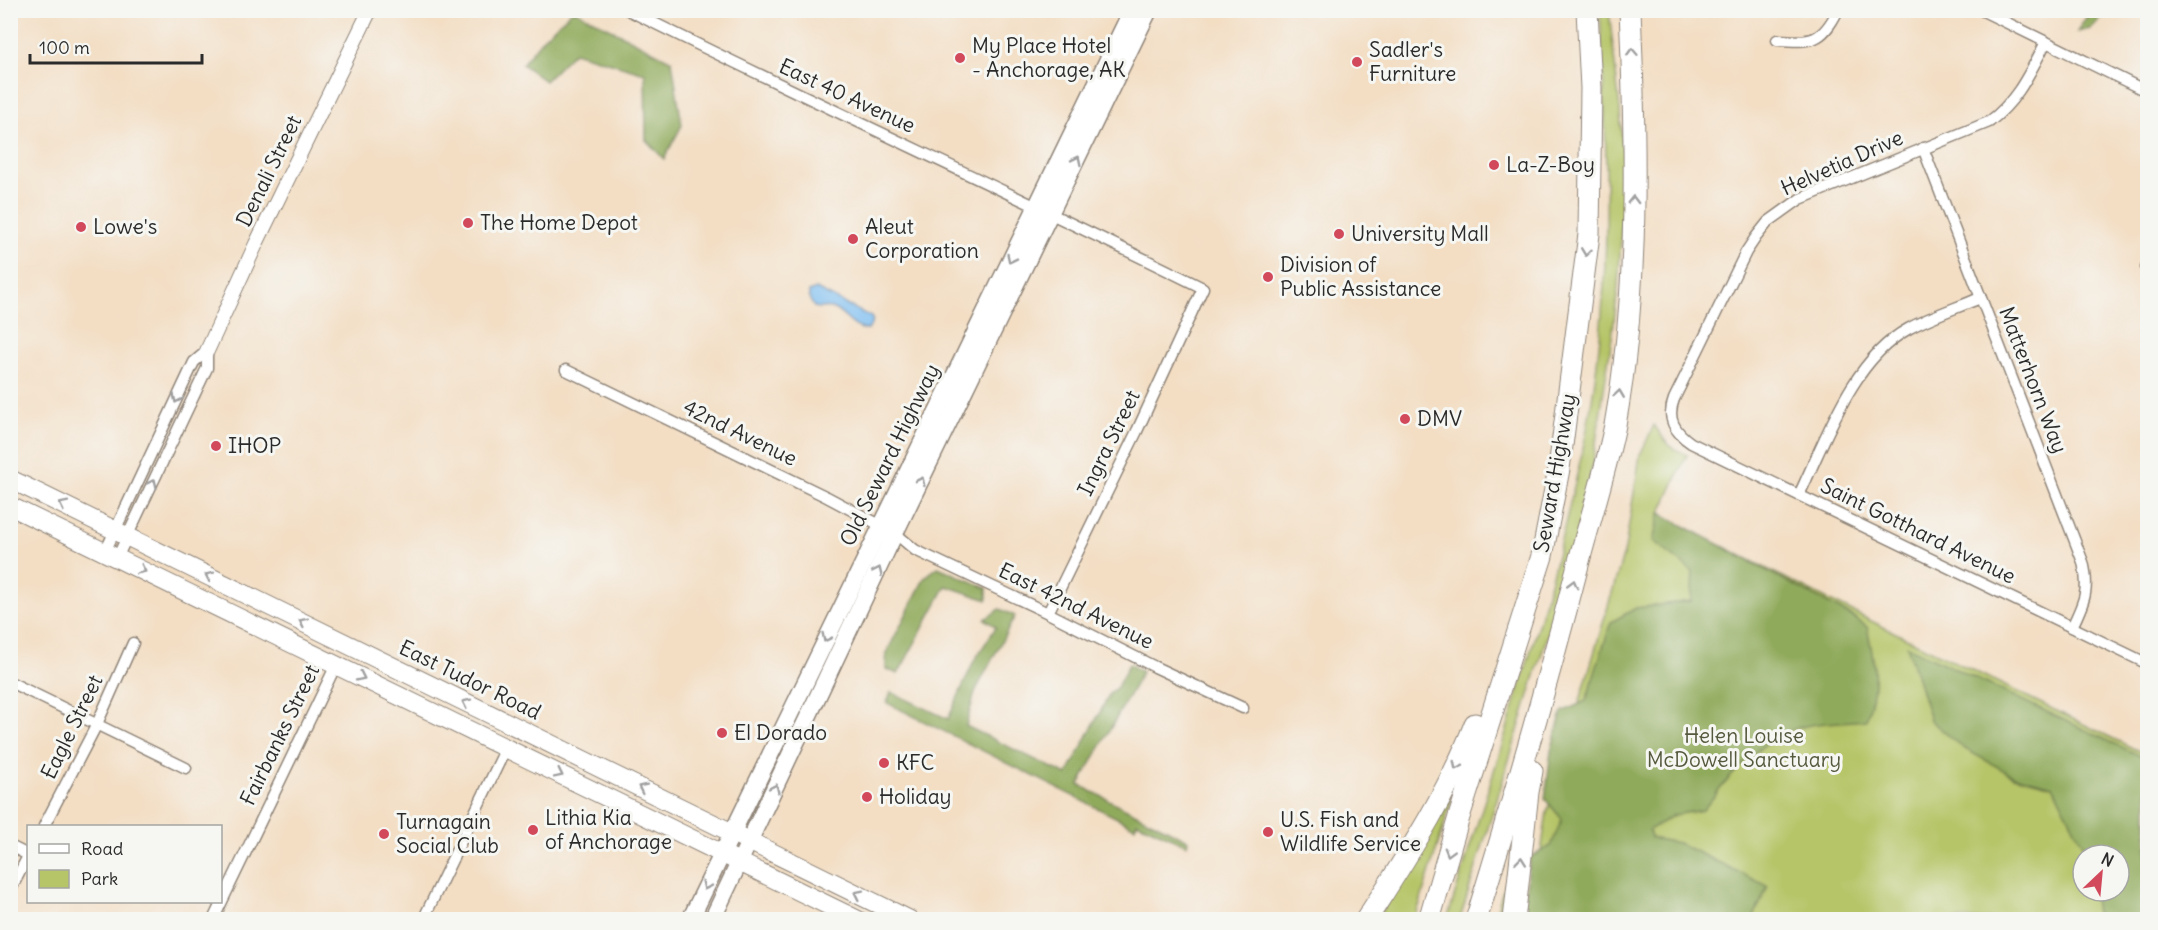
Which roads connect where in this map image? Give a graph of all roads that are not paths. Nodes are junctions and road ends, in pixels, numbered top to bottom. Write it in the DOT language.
graph roads {
  1 [pos="370,10"];
  2 [pos="628,10"];
  3 [pos="1132,10"];
  4 [pos="1149,10"];
  5 [pos="1587,10"];
  6 [pos="1630,10"];
  7 [pos="1838,10"];
  8 [pos="1981,10"];
  9 [pos="1777,40"];
  10 [pos="2046,42"];
  11 [pos="2148,92"];
  12 [pos="1923,148"];
  13 [pos="1036,206"];
  14 [pos="1052,213"];
  15 [pos="1203,288"];
  16 [pos="1980,298"];
  17 [pos="207,351"];
  18 [pos="566,370"];
  19 [pos="1674,427"];
  20 [pos="10,479"];
  21 [pos="1799,495"];
  22 [pos="10,506"];
  23 [pos="888,530"];
  24 [pos="122,533"];
  25 [pos="111,555"];
  26 [pos="1542,556"];
  27 [pos="1048,613"];
  28 [pos="2072,627"];
  29 [pos="1559,640"];
  30 [pos="133,643"];
  31 [pos="2148,664"];
  32 [pos="336,665"];
  33 [pos="10,682"];
  34 [pos="1243,708"];
  35 [pos="97,724"];
  36 [pos="506,748"];
  37 [pos="186,768"];
  38 [pos="45,825"];
  39 [pos="732,832"];
  40 [pos="750,841"];
  41 [pos="10,846"];
  42 [pos="722,853"];
  43 [pos="27,854"];
  44 [pos="27,857"];
  45 [pos="740,861"];
  46 [pos="10,891"];
  47 [pos="222,901"];
  48 [pos="221,903"];
  49 [pos="213,920"];
  50 [pos="423,920"];
  51 [pos="690,920"];
  52 [pos="712,920"];
  53 [pos="858,920"];
  54 [pos="910,920"];
  55 [pos="1366,920"];
  56 [pos="1429,920"];
  57 [pos="1476,920"];
  58 [pos="1514,920"];
  1 -- 17 [label="street, Denali Street"];
  2 -- 13 [label="street, East 40 Avenue"];
  3 -- 13 [label="main road, Old Seward Highway"];
  14 -- 4 [label="main road, Old Seward Highway, one-way"];
  5 -- 26 [label="highway, Seward Highway, one-way"];
  29 -- 6 [label="highway, Seward Highway, one-way"];
  7 -- 9 [label="street"];
  8 -- 10 [label="street"];
  10 -- 11 [label="street"];
  10 -- 12 [label="street, Helvetia Drive"];
  12 -- 16 [label="street, Matterhorn Way"];
  12 -- 19 [label="street, Helvetia Drive"];
  13 -- 14 [label="street, East 40 Avenue"];
  13 -- 23 [label="main road, Old Seward Highway, one-way"];
  14 -- 15 [label="street, East 40 Avenue"];
  23 -- 14 [label="main road, Old Seward Highway, one-way"];
  15 -- 27 [label="street, Ingra Street"];
  16 -- 21 [label="street"];
  16 -- 28 [label="street, Matterhorn Way"];
  17 -- 24 [label="street, Denali Street"];
  18 -- 23 [label="street, 42nd Avenue"];
  19 -- 21 [label="street, Saint Gotthard Avenue"];
  24 -- 20 [label="main road, East Tudor Road, one-way"];
  21 -- 28 [label="street, Saint Gotthard Avenue"];
  22 -- 25 [label="main road"];
  23 -- 27 [label="street, East 42nd Avenue"];
  23 -- 39 [label="main road, Old Seward Highway, one-way"];
  40 -- 23 [label="main road, Old Seward Highway, one-way"];
  24 -- 25 [label="street, Denali Street"];
  39 -- 24 [label="main road, East Tudor Road, one-way"];
  25 -- 32 [label="main road, one-way"];
  26 -- 55 [label="highway, one-way"];
  26 -- 56 [label="highway, Seward Highway, one-way"];
  27 -- 34 [label="street, East 42nd Avenue"];
  28 -- 31 [label="street, Saint Gotthard Avenue"];
  29 -- 57 [label="highway, Seward Highway"];
  58 -- 29 [label="highway, one-way"];
  30 -- 35 [label="street, Eagle Street"];
  32 -- 36 [label="main road, one-way"];
  32 -- 47 [label="street, Fairbanks Street"];
  33 -- 35 [label="street"];
  35 -- 37 [label="street"];
  35 -- 38 [label="street, Eagle Street"];
  36 -- 42 [label="main road, one-way"];
  36 -- 50 [label="street"];
  39 -- 40 [label="main road, East Tudor Road"];
  39 -- 42 [label="main road, Old Seward Highway"];
  40 -- 45 [label="main road, Old Seward Highway"];
  54 -- 40 [label="main road, East Tudor Road, one-way"];
  41 -- 43 [label="street"];
  42 -- 45 [label="main road"];
  42 -- 51 [label="main road, Old Seward Highway, one-way"];
  44 -- 46 [label="street"];
  45 -- 52 [label="main road, Old Seward Highway"];
  45 -- 53 [label="main road"];
  48 -- 49 [label="street, Fairbanks Street"];
}
